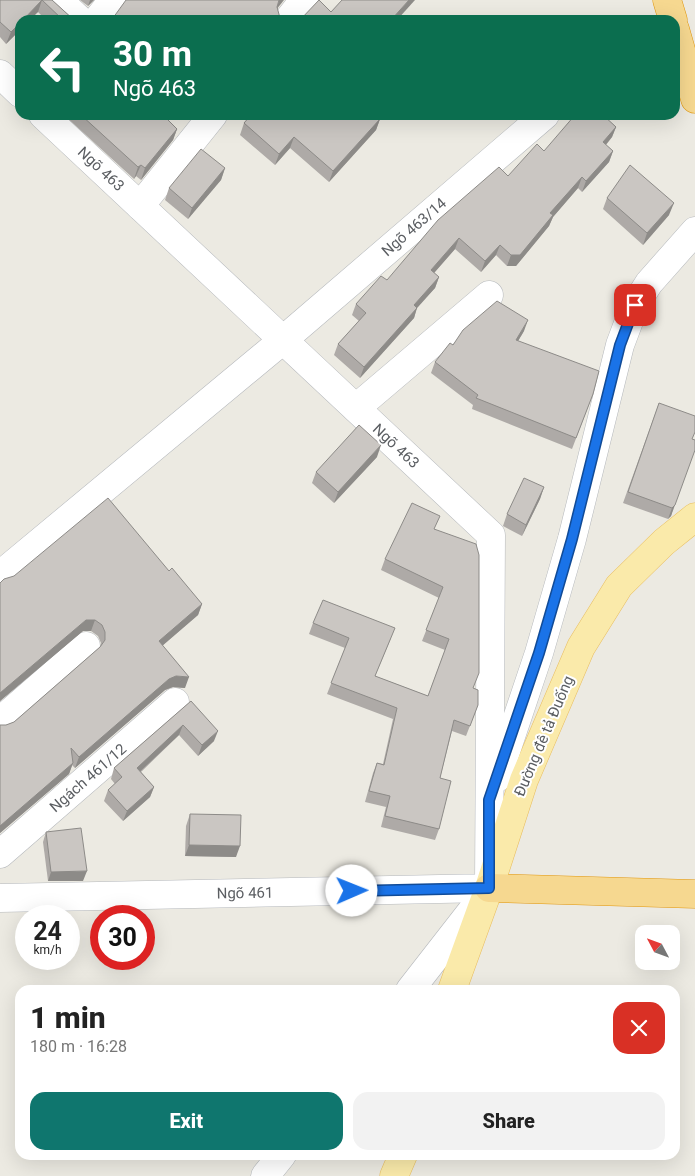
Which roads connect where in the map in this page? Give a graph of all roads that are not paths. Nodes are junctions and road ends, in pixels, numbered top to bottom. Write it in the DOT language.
graph roads {
  1 [pos="58,0"];
  2 [pos="113,0"];
  3 [pos="304,0"];
  4 [pos="667,0"];
  5 [pos="74,15"];
  6 [pos="101,15"];
  7 [pos="292,15"];
  8 [pos="671,15"];
  9 [pos="680,46"];
  10 [pos="0,74"];
  11 [pos="15,88"];
  12 [pos="695,99"];
  13 [pos="49,120"];
  14 [pos="209,120"];
  15 [pos="539,120"];
  16 [pos="140,206"];
  17 [pos="695,231"];
  18 [pos="489,295"];
  19 [pos="283,340"];
  20 [pos="356,408"];
  21 [pos="695,517"];
  22 [pos="0,575"];
  23 [pos="86,646"];
  24 [pos="175,702"];
  25 [pos="0,721"];
  26 [pos="489,800"];
  27 [pos="0,854"];
  28 [pos="489,888"];
  29 [pos="695,894"];
  30 [pos="0,898"];
  31 [pos="414,985"];
  32 [pos="454,985"];
  33 [pos="278,1160"];
  34 [pos="401,1160"];
  35 [pos="265,1176"];
  36 [pos="394,1176"];
  1 -- 5 [label="street"];
  2 -- 6 [label="street"];
  3 -- 7 [label="street"];
  4 -- 8 [label="highway"];
  9 -- 12 [label="highway"];
  10 -- 11 [label="street"];
  13 -- 16 [label="street, Ngõ 463"];
  14 -- 16 [label="street"];
  15 -- 19 [label="street, Ngõ 463/14"];
  16 -- 19 [label="street, Ngõ 463"];
  17 -- 26 [label="street"];
  18 -- 20 [label="street"];
  19 -- 20 [label="street, Ngõ 463"];
  19 -- 22 [label="street, Ngõ 463/14"];
  20 -- 26 [label="street, Ngõ 463"];
  21 -- 28 [label="main road, Đường đê tả Đuống"];
  23 -- 25 [label="street"];
  24 -- 27 [label="street, Ngách 461/12"];
  26 -- 28 [label="street, Ngõ 463"];
  28 -- 29 [label="highway"];
  28 -- 30 [label="street, Ngõ 461"];
  28 -- 31 [label="street"];
  28 -- 32 [label="main road, Đường đê tả Đuống"];
  33 -- 35 [label="street"];
  34 -- 36 [label="main road"];
}
